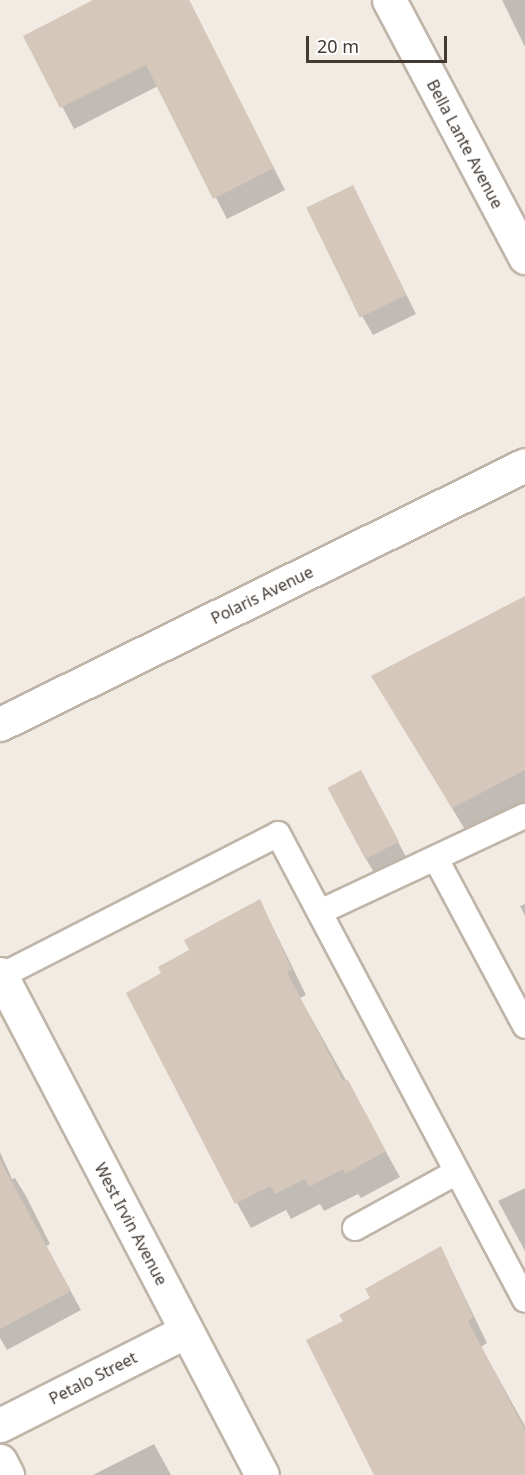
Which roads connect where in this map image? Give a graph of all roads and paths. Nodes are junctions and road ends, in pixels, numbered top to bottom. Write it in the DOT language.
graph roads {
  1 [pos="389,0"];
  2 [pos="525,257"];
  3 [pos="525,465"];
  4 [pos="0,724"];
  5 [pos="525,816"];
  6 [pos="436,858"];
  7 [pos="321,911"];
  8 [pos="1,975"];
  9 [pos="525,1026"];
  10 [pos="457,1172"];
  11 [pos="355,1228"];
  12 [pos="519,1276"];
  13 [pos="525,1300"];
  14 [pos="186,1330"];
  15 [pos="0,1425"];
  16 [pos="0,1461"];
  17 [pos="8,1475"];
  18 [pos="262,1475"];
  1 -- 2 [label="street, Bella Lante Avenue"];
  3 -- 4 [label="street, Polaris Avenue"];
  5 -- 6 [label="lane"];
  6 -- 7 [label="lane"];
  6 -- 9 [label="lane"];
  7 -- 8 [label="lane"];
  7 -- 10 [label="lane"];
  8 -- 14 [label="street, West Irvin Avenue"];
  10 -- 11 [label="lane"];
  10 -- 12 [label="lane"];
  12 -- 13 [label="lane"];
  14 -- 15 [label="street, Petalo Street"];
  14 -- 18 [label="street, West Irvin Avenue"];
  16 -- 17 [label="street"];
}
